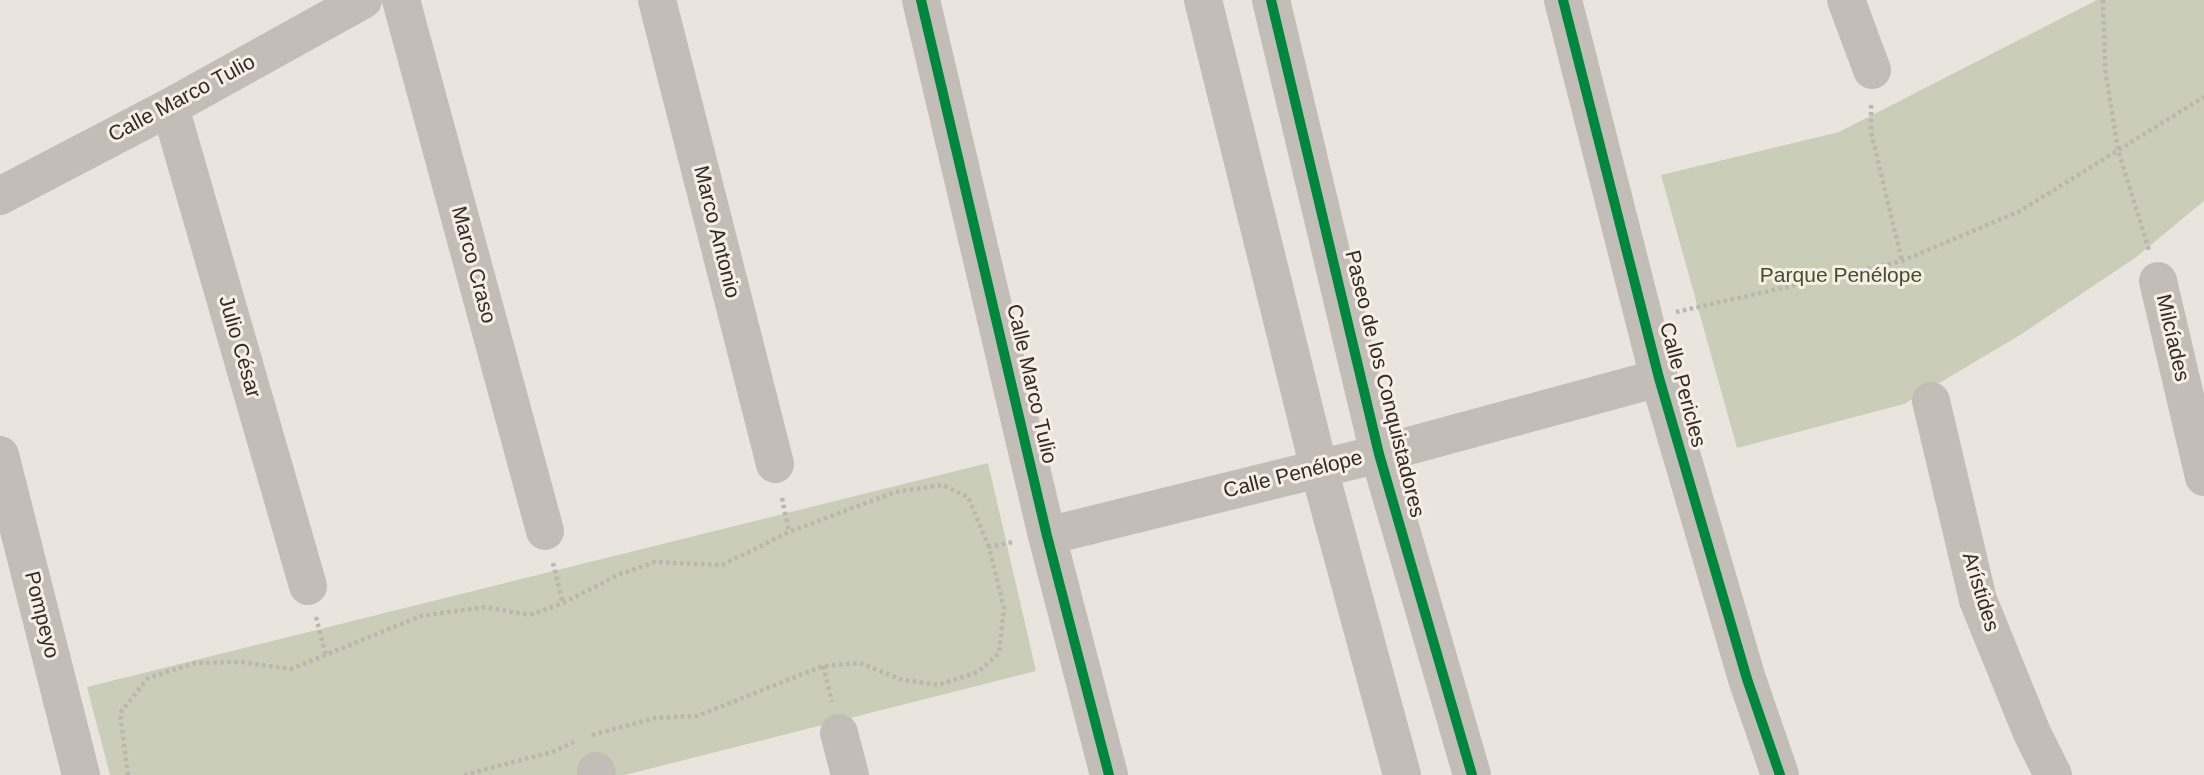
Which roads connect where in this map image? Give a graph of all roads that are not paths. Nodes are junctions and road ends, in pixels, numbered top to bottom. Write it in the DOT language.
graph roads {
  1 [pos="363,0"];
  2 [pos="401,0"];
  3 [pos="657,0"];
  4 [pos="921,0"];
  5 [pos="1203,0"];
  6 [pos="1271,0"];
  7 [pos="1563,0"];
  8 [pos="1846,0"];
  9 [pos="1872,70"];
  10 [pos="170,107"];
  11 [pos="0,196"];
  12 [pos="2158,281"];
  13 [pos="1659,378"];
  14 [pos="1931,401"];
  15 [pos="1379,454"];
  16 [pos="0,455"];
  17 [pos="775,464"];
  18 [pos="1319,469"];
  19 [pos="2204,477"];
  20 [pos="545,531"];
  21 [pos="1047,536"];
  22 [pos="308,586"];
  23 [pos="839,733"];
  24 [pos="81,775"];
  25 [pos="850,775"];
  26 [pos="1109,775"];
  27 [pos="1402,775"];
  28 [pos="1472,775"];
  29 [pos="1780,775"];
  30 [pos="2053,775"];
  1 -- 10 [label="street, Calle Marco Tulio"];
  2 -- 20 [label="street, Marco Craso"];
  3 -- 17 [label="street, Marco Antonio"];
  4 -- 21 [label="street, Calle Marco Tulio"];
  5 -- 18 [label="street"];
  6 -- 15 [label="street, Paseo de los Conquistadores"];
  7 -- 13 [label="street, Calle Pericles"];
  8 -- 9 [label="street"];
  10 -- 11 [label="street, Calle Marco Tulio"];
  10 -- 22 [label="street, Julio César"];
  12 -- 19 [label="street, Milcíades"];
  13 -- 15 [label="street, Calle Penélope"];
  13 -- 29 [label="street, Calle Pericles"];
  14 -- 30 [label="street, Arístides"];
  15 -- 18 [label="street, Calle Penélope"];
  15 -- 28 [label="street, Paseo de los Conquistadores"];
  16 -- 24 [label="street, Pompeyo"];
  18 -- 21 [label="street, Calle Penélope"];
  18 -- 27 [label="street"];
  21 -- 26 [label="street, Calle Marco Tulio"];
  23 -- 25 [label="street"];
}
